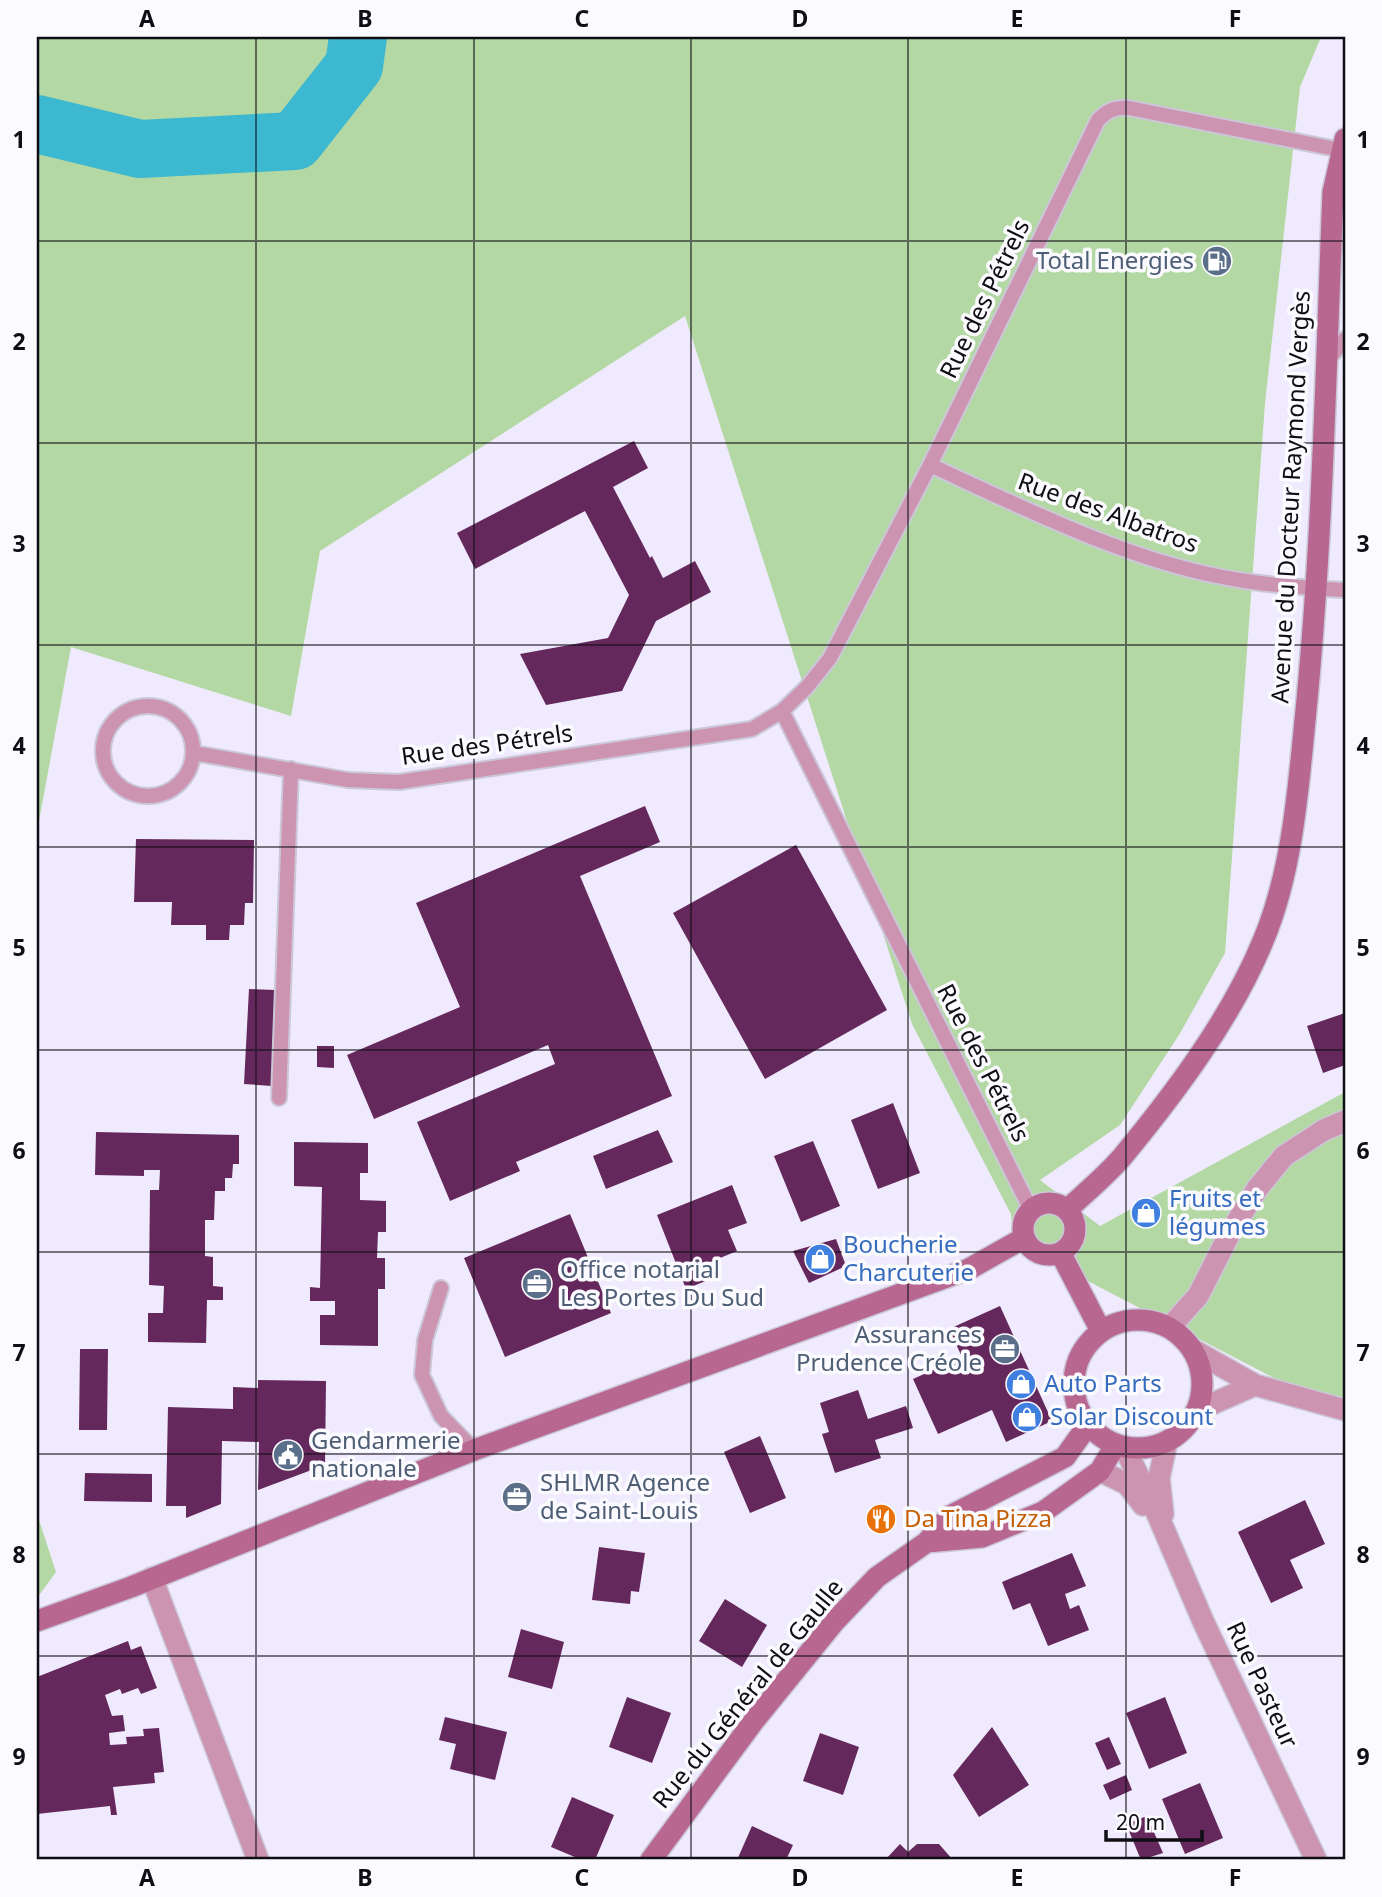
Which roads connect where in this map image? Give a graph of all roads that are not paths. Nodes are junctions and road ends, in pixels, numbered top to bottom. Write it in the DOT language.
graph roads {
  1 [pos="1343,145"];
  2 [pos="1345,339"];
  3 [pos="1326,362"];
  4 [pos="930,465"];
  5 [pos="1317,588"];
  6 [pos="1345,590"];
  7 [pos="782,711"];
  8 [pos="194,753"];
  9 [pos="291,769"];
  10 [pos="279,1098"];
  11 [pos="1345,1121"];
  12 [pos="1068,1209"];
  13 [pos="1031,1210"];
  14 [pos="1024,1238"];
  15 [pos="1061,1254"];
  16 [pos="442,1288"];
  17 [pos="1170,1327"];
  18 [pos="1101,1331"];
  19 [pos="1193,1350"];
  20 [pos="1255,1385"];
  21 [pos="1345,1410"];
  22 [pos="1196,1411"];
  23 [pos="1088,1425"];
  24 [pos="1167,1441"];
  25 [pos="1120,1446"];
  26 [pos="474,1450"];
  27 [pos="1100,1471"];
  28 [pos="1165,1530"];
  29 [pos="927,1542"];
  30 [pos="152,1578"];
  31 [pos="37,1621"];
  32 [pos="258,1860"];
  33 [pos="651,1860"];
  34 [pos="1316,1860"];
  1 -- 3 [label="main road, Avenue du Docteur Raymond Vergès"];
  1 -- 4 [label="lane, Rue des Pétrels"];
  2 -- 3 [label="lane"];
  3 -- 5 [label="main road, Avenue du Docteur Raymond Vergès"];
  4 -- 5 [label="lane, Rue des Albatros"];
  4 -- 7 [label="lane, Rue des Pétrels"];
  5 -- 6 [label="lane, Rue des Albatros"];
  5 -- 12 [label="main road, Avenue du Docteur Raymond Vergès"];
  7 -- 9 [label="lane, Rue des Pétrels"];
  7 -- 13 [label="lane, Rue des Pétrels"];
  8 -- 8 [label="lane"];
  8 -- 9 [label="lane, Rue des Pétrels"];
  9 -- 10 [label="lane"];
  11 -- 17 [label="street"];
  12 -- 13 [label="main road"];
  12 -- 15 [label="main road"];
  13 -- 14 [label="main road"];
  14 -- 15 [label="main road"];
  14 -- 26 [label="main road"];
  15 -- 18 [label="main road"];
  16 -- 26 [label="lane"];
  17 -- 18 [label="main road"];
  17 -- 19 [label="main road"];
  18 -- 23 [label="main road"];
  19 -- 20 [label="street"];
  19 -- 22 [label="main road"];
  20 -- 21 [label="street"];
  20 -- 22 [label="street"];
  22 -- 24 [label="main road"];
  23 -- 25 [label="main road"];
  23 -- 29 [label="main road, Rue du Général de Gaulle"];
  24 -- 25 [label="main road"];
  24 -- 28 [label="street, Rue Pasteur"];
  25 -- 27 [label="main road, Rue du Général de Gaulle"];
  25 -- 28 [label="street, Rue Pasteur"];
  26 -- 30 [label="main road"];
  27 -- 28 [label="street, Rue Pasteur"];
  27 -- 29 [label="main road, Rue du Général de Gaulle"];
  28 -- 34 [label="street, Rue Pasteur"];
  29 -- 33 [label="main road, Rue du Général de Gaulle"];
  30 -- 31 [label="main road"];
  30 -- 32 [label="street"];
}
